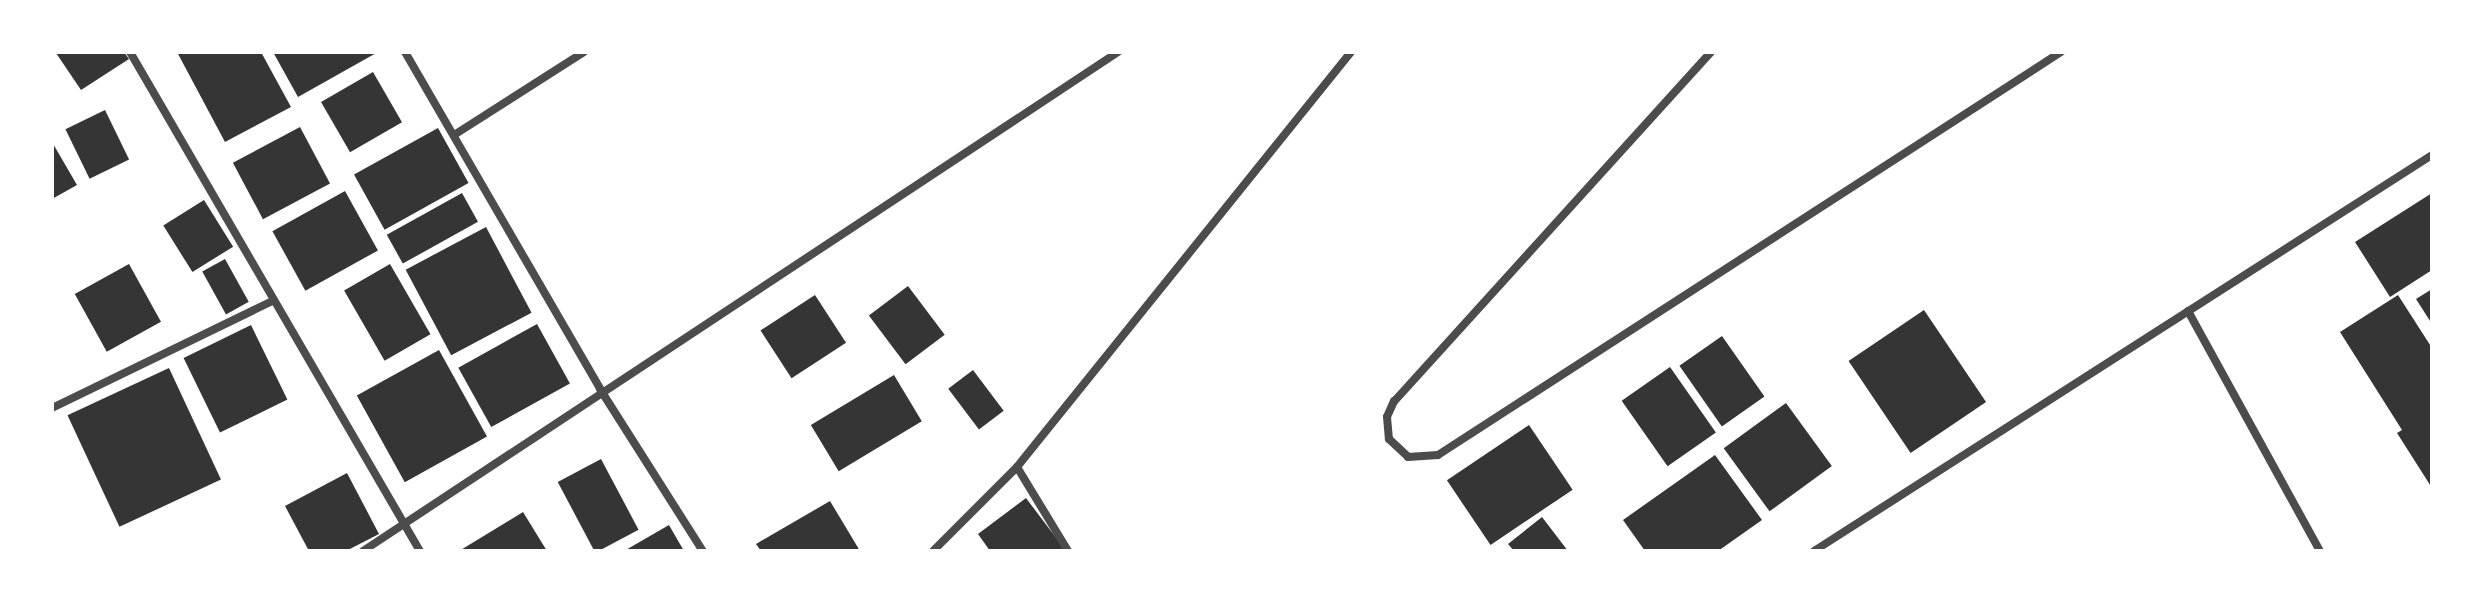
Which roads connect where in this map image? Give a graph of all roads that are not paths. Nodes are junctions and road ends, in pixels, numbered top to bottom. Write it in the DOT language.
graph roads {
  1 [pos="130,52"];
  2 [pos="405,52"];
  3 [pos="584,52"];
  4 [pos="1118,52"];
  5 [pos="1351,52"];
  6 [pos="1711,52"];
  7 [pos="2061,52"];
  8 [pos="454,135"];
  9 [pos="2432,155"];
  10 [pos="272,301"];
  11 [pos="2188,311"];
  12 [pos="600,389"];
  13 [pos="52,408"];
  14 [pos="1017,467"];
  15 [pos="405,528"];
  16 [pos="363,551"];
  17 [pos="420,551"];
  18 [pos="703,551"];
  19 [pos="933,551"];
  20 [pos="1068,551"];
  21 [pos="1814,551"];
  22 [pos="2320,551"];
  1 -- 10 [label="street"];
  2 -- 8 [label="street"];
  3 -- 8 [label="street"];
  4 -- 12 [label="street"];
  5 -- 14 [label="street"];
  6 -- 7 [label="street"];
  8 -- 12 [label="street"];
  9 -- 11 [label="street"];
  10 -- 13 [label="street"];
  10 -- 15 [label="street"];
  11 -- 21 [label="street"];
  11 -- 22 [label="street"];
  12 -- 15 [label="street"];
  12 -- 18 [label="street"];
  14 -- 19 [label="street"];
  14 -- 20 [label="street"];
  15 -- 16 [label="street"];
  15 -- 17 [label="street"];
}
